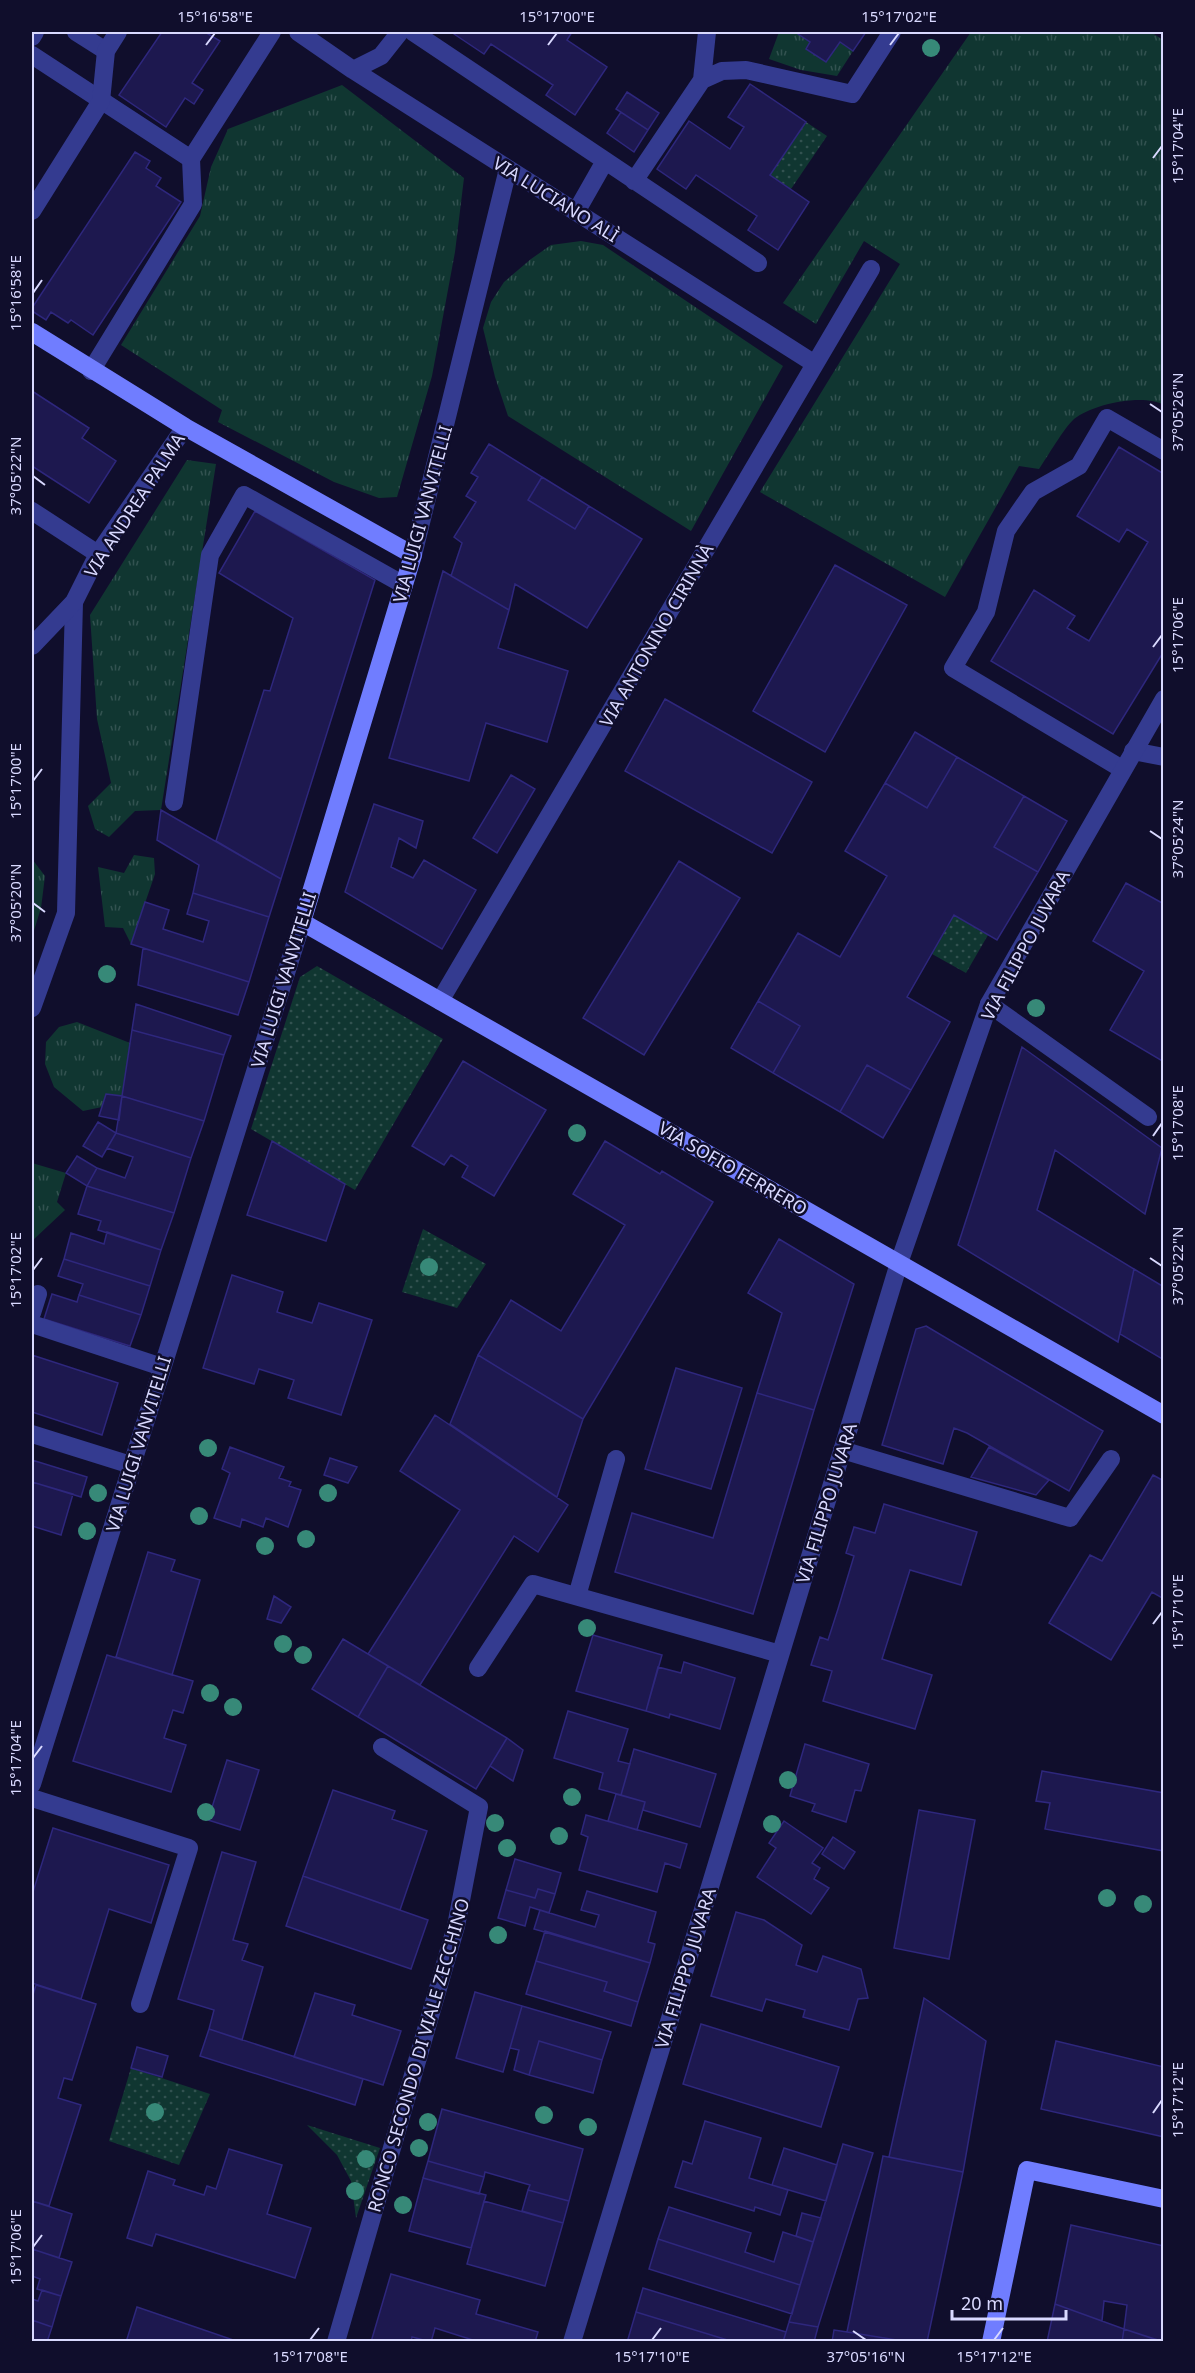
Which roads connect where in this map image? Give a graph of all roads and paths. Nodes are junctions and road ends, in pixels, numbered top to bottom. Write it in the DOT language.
graph roads {
  1 [pos="35,32"];
  2 [pos="76,32"];
  3 [pos="118,32"];
  4 [pos="272,32"];
  5 [pos="298,32"];
  6 [pos="400,32"];
  7 [pos="412,32"];
  8 [pos="707,32"];
  9 [pos="892,32"];
  10 [pos="32,37"];
  11 [pos="105,51"];
  12 [pos="32,55"];
  13 [pos="353,70"];
  14 [pos="702,80"];
  15 [pos="101,101"];
  16 [pos="191,159"];
  17 [pos="605,161"];
  18 [pos="508,168"];
  19 [pos="634,181"];
  20 [pos="32,212"];
  21 [pos="576,212"];
  22 [pos="758,263"];
  23 [pos="871,269"];
  24 [pos="32,332"];
  25 [pos="814,364"];
  26 [pos="91,370"];
  27 [pos="185,427"];
  28 [pos="1164,451"];
  29 [pos="32,511"];
  30 [pos="98,554"];
  31 [pos="413,555"];
  32 [pos="404,585"];
  33 [pos="74,602"];
  34 [pos="32,646"];
  35 [pos="1164,699"];
  36 [pos="1134,751"];
  37 [pos="1164,758"];
  38 [pos="1122,769"];
  39 [pos="174,802"];
  40 [pos="302,922"];
  41 [pos="440,1001"];
  42 [pos="989,1004"];
  43 [pos="32,1008"];
  44 [pos="1148,1117"];
  45 [pos="899,1263"];
  46 [pos="38,1294"];
  47 [pos="32,1314"];
  48 [pos="32,1324"];
  49 [pos="162,1367"];
  50 [pos="1164,1415"];
  51 [pos="32,1434"];
  52 [pos="842,1450"];
  53 [pos="616,1459"];
  54 [pos="1111,1459"];
  55 [pos="131,1465"];
  56 [pos="577,1596"];
  57 [pos="780,1654"];
  58 [pos="478,1668"];
  59 [pos="382,1747"];
  60 [pos="32,1784"];
  61 [pos="32,1798"];
  62 [pos="140,2004"];
  63 [pos="1164,2199"];
  64 [pos="336,2342"];
  65 [pos="572,2342"];
  66 [pos="991,2342"];
  1 -- 10 [label="street"];
  2 -- 11 [label="street"];
  3 -- 11 [label="street"];
  4 -- 16 [label="street"];
  5 -- 13 [label="street, VIA LUCIANO ALÌ"];
  6 -- 13 [label="street"];
  7 -- 17 [label="street"];
  8 -- 14 [label="street"];
  9 -- 14 [label="street"];
  11 -- 15 [label="street"];
  12 -- 15 [label="street"];
  13 -- 18 [label="street, VIA LUCIANO ALÌ"];
  14 -- 19 [label="street"];
  15 -- 16 [label="street"];
  15 -- 20 [label="street"];
  16 -- 26 [label="street"];
  17 -- 19 [label="street"];
  17 -- 21 [label="street"];
  18 -- 21 [label="street, VIA LUCIANO ALÌ"];
  18 -- 31 [label="street, VIA LUIGI VANVITELLI"];
  19 -- 22 [label="street"];
  21 -- 25 [label="street, VIA LUCIANO ALÌ"];
  23 -- 25 [label="street, VIA ANTONINO CIRINNÀ"];
  24 -- 26 [label="street"];
  25 -- 41 [label="street, VIA ANTONINO CIRINNÀ"];
  26 -- 27 [label="street"];
  27 -- 30 [label="street, VIA ANDREA PALMA"];
  27 -- 31 [label="street, VIA ANDREA PALMA"];
  28 -- 38 [label="street"];
  29 -- 30 [label="street"];
  30 -- 33 [label="street, VIA ANDREA PALMA"];
  31 -- 32 [label="street, VIA LUIGI VANVITELLI"];
  32 -- 39 [label="street"];
  32 -- 40 [label="street, VIA LUIGI VANVITELLI"];
  33 -- 34 [label="street, VIA ANDREA PALMA"];
  33 -- 43 [label="street"];
  35 -- 36 [label="street, VIA FILIPPO JUVARA"];
  36 -- 37 [label="street"];
  36 -- 38 [label="street, VIA FILIPPO JUVARA"];
  38 -- 42 [label="street, VIA FILIPPO JUVARA"];
  40 -- 41 [label="street, VIA SOFIO FERRERO"];
  40 -- 49 [label="street, VIA LUIGI VANVITELLI"];
  41 -- 45 [label="street, VIA SOFIO FERRERO"];
  42 -- 44 [label="street"];
  42 -- 45 [label="street, VIA FILIPPO JUVARA"];
  45 -- 50 [label="street, VIA SOFIO FERRERO"];
  45 -- 52 [label="street, VIA FILIPPO JUVARA"];
  46 -- 47 [label="street"];
  48 -- 49 [label="street"];
  49 -- 55 [label="street, VIA LUIGI VANVITELLI"];
  51 -- 55 [label="street"];
  52 -- 54 [label="street"];
  52 -- 57 [label="street, VIA FILIPPO JUVARA"];
  53 -- 56 [label="street"];
  55 -- 60 [label="street, VIA LUIGI VANVITELLI"];
  56 -- 57 [label="street"];
  56 -- 58 [label="street"];
  57 -- 65 [label="street, VIA FILIPPO JUVARA"];
  59 -- 64 [label="street, RONCO SECONDO DI VIALE ZECCHINO"];
  61 -- 62 [label="street"];
  63 -- 66 [label="street"];
}
